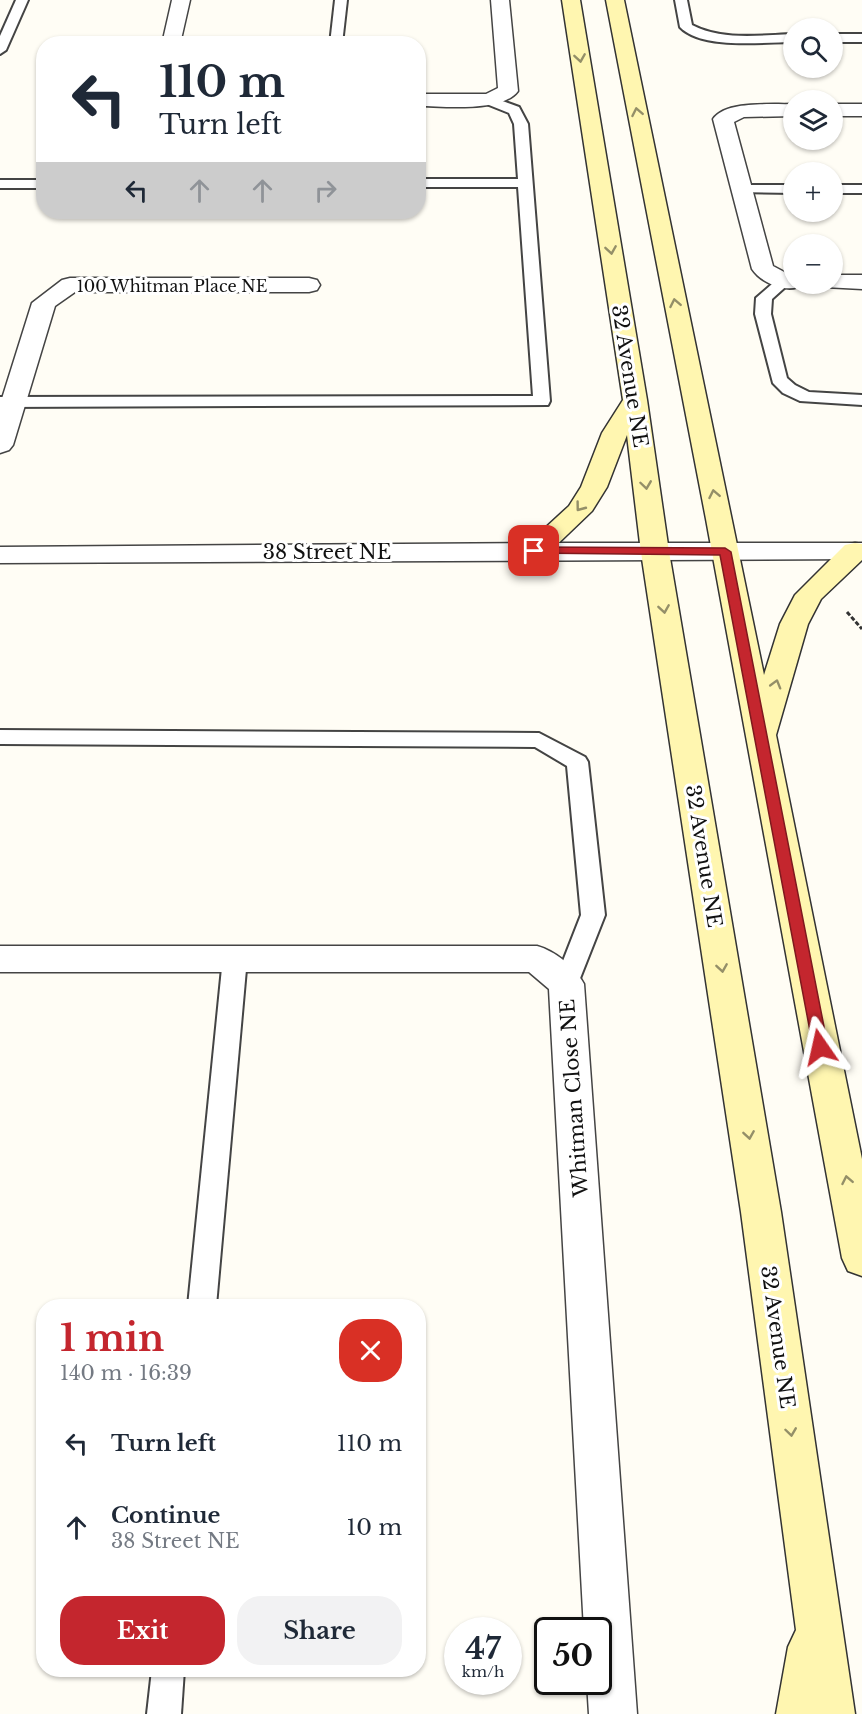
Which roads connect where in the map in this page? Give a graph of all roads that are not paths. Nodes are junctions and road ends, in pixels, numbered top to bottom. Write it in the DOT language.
graph roads {
  1 [pos="22,0"];
  2 [pos="181,0"];
  3 [pos="341,0"];
  4 [pos="500,0"];
  5 [pos="571,0"];
  6 [pos="615,0"];
  7 [pos="681,0"];
  8 [pos="173,36"];
  9 [pos="337,36"];
  10 [pos="783,38"];
  11 [pos="843,38"];
  12 [pos="862,38"];
  13 [pos="0,50"];
  14 [pos="426,100"];
  15 [pos="489,100"];
  16 [pos="783,110"];
  17 [pos="843,110"];
  18 [pos="862,110"];
  19 [pos="426,183"];
  20 [pos="525,183"];
  21 [pos="0,184"];
  22 [pos="36,184"];
  23 [pos="741,189"];
  24 [pos="783,189"];
  25 [pos="843,189"];
  26 [pos="862,189"];
  27 [pos="783,278"];
  28 [pos="843,282"];
  29 [pos="862,282"];
  30 [pos="309,285"];
  31 [pos="783,285"];
  32 [pos="635,400"];
  33 [pos="862,400"];
  34 [pos="6,402"];
  35 [pos="0,446"];
  36 [pos="534,551"];
  37 [pos="859,551"];
  38 [pos="655,552"];
  39 [pos="725,552"];
  40 [pos="0,555"];
  41 [pos="0,737"];
  42 [pos="760,740"];
  43 [pos="235,958"];
  44 [pos="0,959"];
  45 [pos="566,984"];
  46 [pos="862,1258"];
  47 [pos="203,1299"];
  48 [pos="817,1618"];
  49 [pos="167,1677"];
  50 [pos="164,1714"];
  51 [pos="613,1714"];
  52 [pos="800,1714"];
  53 [pos="831,1714"];
  1 -- 13 [label="lane"];
  2 -- 8 [label="street"];
  3 -- 9 [label="lane"];
  4 -- 15 [label="street"];
  5 -- 32 [label="main road, 32 Avenue NE, one-way"];
  39 -- 6 [label="main road, one-way"];
  7 -- 10 [label="lane"];
  11 -- 12 [label="lane"];
  14 -- 15 [label="street"];
  15 -- 20 [label="lane"];
  16 -- 23 [label="street"];
  17 -- 18 [label="street"];
  19 -- 20 [label="lane"];
  20 -- 34 [label="lane"];
  21 -- 22 [label="lane"];
  23 -- 24 [label="lane"];
  23 -- 27 [label="street"];
  25 -- 26 [label="lane"];
  28 -- 29 [label="street"];
  30 -- 34 [label="street, 100 Whitman Place NE"];
  31 -- 33 [label="lane"];
  32 -- 36 [label="main road, one-way"];
  32 -- 38 [label="main road, 32 Avenue NE, one-way"];
  34 -- 35 [label="street, 100 Whitman Place NE"];
  36 -- 38 [label="street, 38 Street NE"];
  36 -- 40 [label="street, 38 Street NE"];
  37 -- 39 [label="street, 38 Street NE"];
  42 -- 37 [label="main road, one-way"];
  38 -- 39 [label="street, 38 Street NE"];
  38 -- 48 [label="main road, 32 Avenue NE, one-way"];
  39 -- 42 [label="main road"];
  41 -- 45 [label="lane"];
  46 -- 42 [label="main road, one-way"];
  43 -- 44 [label="street, Whitman Close NE"];
  43 -- 45 [label="street, Whitman Close NE"];
  43 -- 47 [label="lane"];
  45 -- 51 [label="street, Whitman Close NE"];
  48 -- 52 [label="main road"];
  48 -- 53 [label="main road, 32 Avenue NE"];
  49 -- 50 [label="lane"];
}
